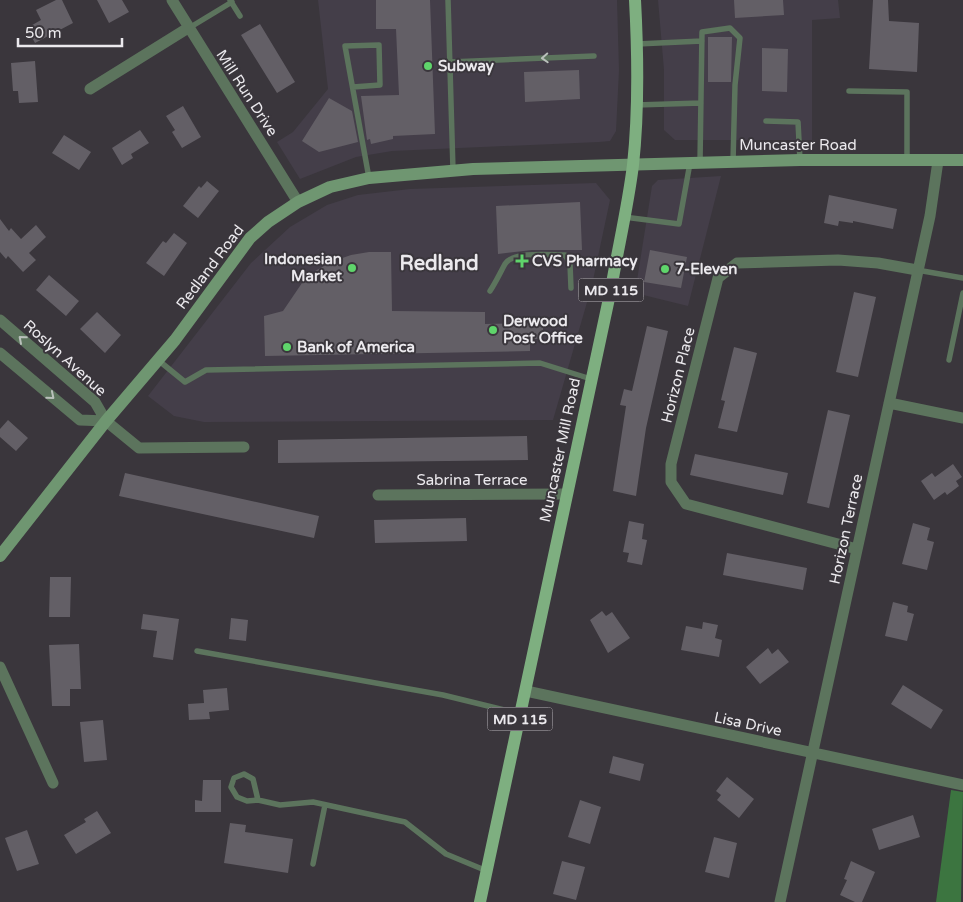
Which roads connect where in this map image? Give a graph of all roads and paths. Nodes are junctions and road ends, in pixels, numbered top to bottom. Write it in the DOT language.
graph roads {
  1 [pos="172,0"];
  2 [pos="448,0"];
  3 [pos="635,0"];
  4 [pos="231,1"];
  5 [pos="240,16"];
  6 [pos="188,28"];
  7 [pos="702,41"];
  8 [pos="637,44"];
  9 [pos="594,56"];
  10 [pos="450,62"];
  11 [pos="353,87"];
  12 [pos="90,89"];
  13 [pos="849,91"];
  14 [pos="701,103"];
  15 [pos="636,105"];
  16 [pos="766,121"];
  17 [pos="800,160"];
  18 [pos="963,160"];
  19 [pos="907,161"];
  20 [pos="938,161"];
  21 [pos="695,162"];
  22 [pos="733,162"];
  23 [pos="632,165"];
  24 [pos="453,170"];
  25 [pos="370,178"];
  26 [pos="298,202"];
  27 [pos="624,217"];
  28 [pos="917,270"];
  29 [pos="963,278"];
  30 [pos="571,288"];
  31 [pos="490,291"];
  32 [pos="963,293"];
  33 [pos="0,320"];
  34 [pos="0,353"];
  35 [pos="158,360"];
  36 [pos="948,360"];
  37 [pos="591,379"];
  38 [pos="889,403"];
  39 [pos="963,418"];
  40 [pos="106,421"];
  41 [pos="244,447"];
  42 [pos="566,494"];
  43 [pos="378,495"];
  44 [pos="857,549"];
  45 [pos="0,556"];
  46 [pos="197,651"];
  47 [pos="0,667"];
  48 [pos="526,691"];
  49 [pos="521,714"];
  50 [pos="812,753"];
  51 [pos="53,783"];
  52 [pos="963,785"];
  53 [pos="258,800"];
  54 [pos="325,805"];
  55 [pos="313,864"];
  56 [pos="487,871"];
  57 [pos="480,902"];
  58 [pos="780,902"];
  1 -- 6 [label="street, Mill Run Drive"];
  2 -- 10 [label="lane"];
  3 -- 8 [label="main road, Muncaster Mill Road / MD 115"];
  4 -- 5 [label="lane"];
  4 -- 6 [label="lane"];
  6 -- 12 [label="street"];
  6 -- 26 [label="street, Mill Run Drive"];
  7 -- 8 [label="lane"];
  7 -- 14 [label="lane"];
  7 -- 22 [label="lane"];
  8 -- 15 [label="main road, Muncaster Mill Road / MD 115"];
  9 -- 10 [label="lane, one-way"];
  10 -- 24 [label="lane"];
  11 -- 11 [label="lane"];
  11 -- 25 [label="lane"];
  13 -- 19 [label="lane"];
  14 -- 15 [label="lane"];
  14 -- 21 [label="lane"];
  15 -- 23 [label="main road, Muncaster Mill Road / MD 115"];
  16 -- 17 [label="lane"];
  17 -- 19 [label="main road, Muncaster Road"];
  17 -- 22 [label="main road, Muncaster Road"];
  18 -- 20 [label="main road, Muncaster Road"];
  19 -- 20 [label="main road, Muncaster Road"];
  20 -- 28 [label="street, Horizon Terrace"];
  21 -- 22 [label="main road, Muncaster Road"];
  21 -- 23 [label="main road, Muncaster Road"];
  21 -- 27 [label="lane"];
  23 -- 24 [label="main road, Redland Road"];
  23 -- 27 [label="main road, Muncaster Mill Road / MD 115"];
  24 -- 25 [label="main road, Redland Road"];
  25 -- 26 [label="main road, Redland Road"];
  26 -- 35 [label="main road, Redland Road"];
  27 -- 37 [label="main road, Muncaster Mill Road / MD 115"];
  28 -- 29 [label="lane"];
  28 -- 38 [label="street, Horizon Terrace"];
  28 -- 44 [label="street, Horizon Place"];
  30 -- 31 [label="lane"];
  32 -- 36 [label="lane"];
  40 -- 33 [label="street, Roslyn Avenue, one-way"];
  34 -- 40 [label="street, Roslyn Avenue, one-way"];
  35 -- 37 [label="lane"];
  35 -- 40 [label="main road, Redland Road"];
  37 -- 42 [label="main road, Muncaster Mill Road / MD 115"];
  38 -- 39 [label="street"];
  38 -- 44 [label="street, Horizon Terrace"];
  40 -- 41 [label="street, Roslyn Avenue"];
  40 -- 45 [label="main road, Redland Road"];
  42 -- 43 [label="street, Sabrina Terrace"];
  42 -- 48 [label="main road, Muncaster Mill Road / MD 115"];
  44 -- 50 [label="street, Horizon Terrace"];
  46 -- 49 [label="lane"];
  47 -- 51 [label="street"];
  48 -- 49 [label="main road, Muncaster Mill Road / MD 115"];
  48 -- 50 [label="street, Lisa Drive"];
  49 -- 56 [label="main road, Muncaster Mill Road / MD 115"];
  50 -- 52 [label="street, Lisa Drive"];
  50 -- 58 [label="street, Horizon Terrace"];
  53 -- 53 [label="lane"];
  53 -- 54 [label="lane"];
  54 -- 55 [label="lane"];
  54 -- 56 [label="lane"];
  56 -- 57 [label="main road, Muncaster Mill Road / MD 115"];
}
